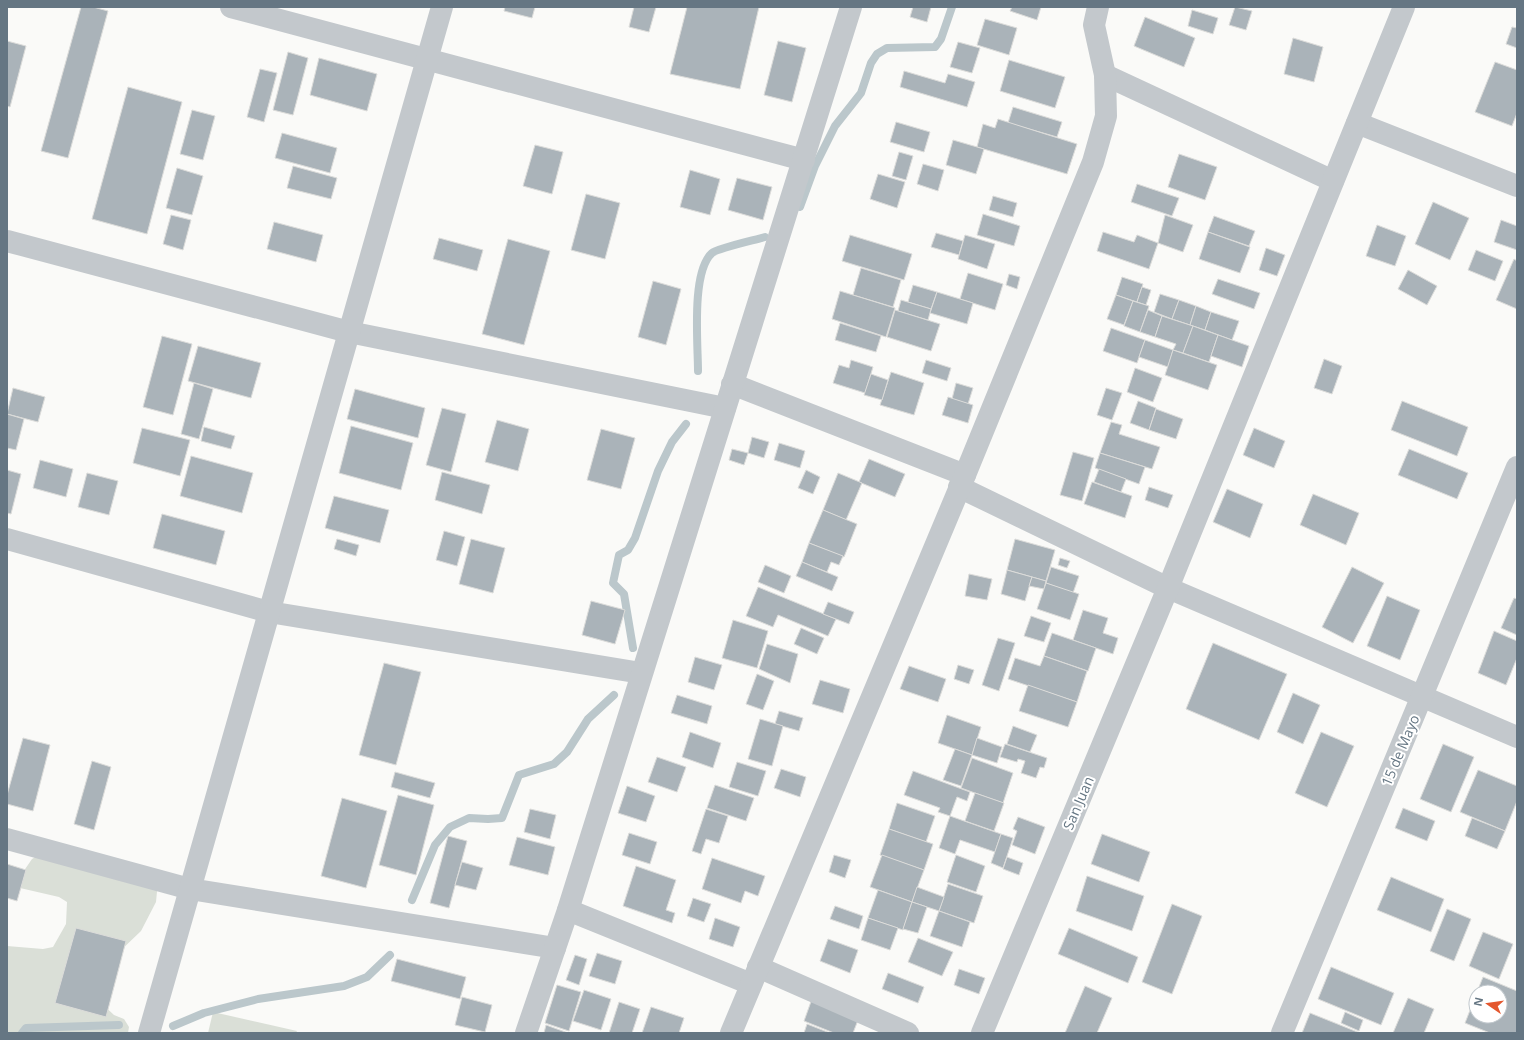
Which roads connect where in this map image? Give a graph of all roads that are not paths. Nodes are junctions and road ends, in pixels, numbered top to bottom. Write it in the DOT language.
graph roads {
  1 [pos="231,7"];
  2 [pos="442,7"];
  3 [pos="851,7"];
  4 [pos="1098,7"];
  5 [pos="1404,7"];
  6 [pos="427,60"];
  7 [pos="1105,74"];
  8 [pos="1357,122"];
  9 [pos="804,160"];
  10 [pos="1333,181"];
  11 [pos="1517,186"];
  12 [pos="7,241"];
  13 [pos="349,332"];
  14 [pos="732,384"];
  15 [pos="725,408"];
  16 [pos="1517,468"];
  17 [pos="962,481"];
  18 [pos="7,539"];
  19 [pos="1171,581"];
  20 [pos="269,612"];
  21 [pos="641,673"];
  22 [pos="1422,696"];
  23 [pos="1517,737"];
  24 [pos="7,839"];
  25 [pos="190,889"];
  26 [pos="568,910"];
  27 [pos="555,948"];
  28 [pos="754,975"];
  29 [pos="149,1033"];
  30 [pos="526,1033"];
  31 [pos="731,1033"];
  32 [pos="908,1033"];
  33 [pos="982,1033"];
  34 [pos="1282,1033"];
  1 -- 6 [label="street"];
  2 -- 6 [label="street"];
  3 -- 9 [label="street"];
  4 -- 7 [label="street"];
  5 -- 8 [label="street, San Juan"];
  6 -- 9 [label="street"];
  6 -- 13 [label="street"];
  7 -- 10 [label="street"];
  7 -- 17 [label="street"];
  8 -- 10 [label="street, San Juan"];
  8 -- 11 [label="street"];
  9 -- 14 [label="street"];
  10 -- 19 [label="street, San Juan"];
  12 -- 13 [label="street"];
  13 -- 15 [label="street"];
  13 -- 20 [label="street"];
  14 -- 15 [label="street"];
  14 -- 17 [label="street"];
  15 -- 21 [label="street"];
  16 -- 22 [label="street, 15 de Mayo"];
  17 -- 19 [label="street"];
  17 -- 28 [label="street"];
  18 -- 20 [label="street"];
  19 -- 22 [label="street"];
  19 -- 33 [label="street, San Juan"];
  20 -- 21 [label="street"];
  20 -- 25 [label="street"];
  21 -- 26 [label="street"];
  22 -- 23 [label="street"];
  22 -- 34 [label="street, 15 de Mayo"];
  24 -- 25 [label="street"];
  25 -- 27 [label="street"];
  25 -- 29 [label="street"];
  26 -- 27 [label="street"];
  26 -- 28 [label="street"];
  27 -- 30 [label="street"];
  28 -- 31 [label="street"];
  28 -- 32 [label="street"];
}
